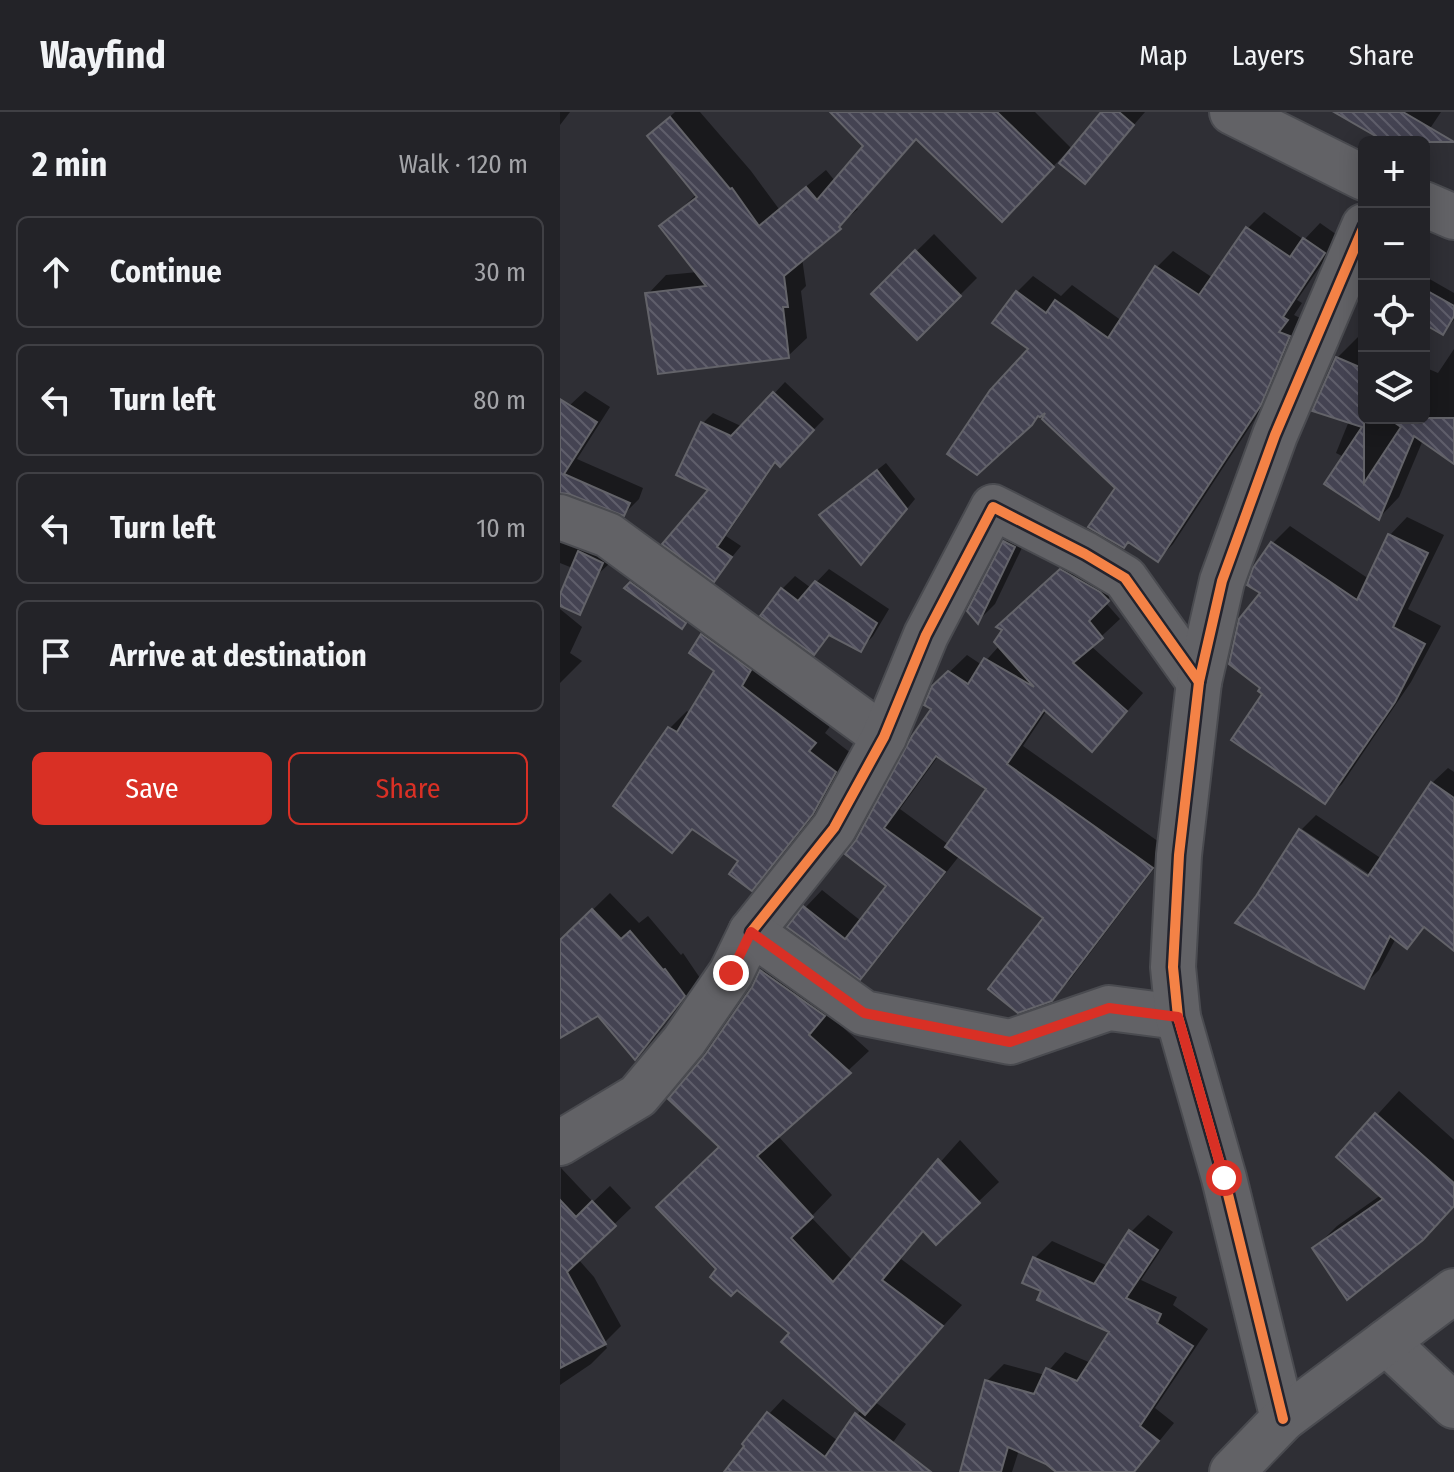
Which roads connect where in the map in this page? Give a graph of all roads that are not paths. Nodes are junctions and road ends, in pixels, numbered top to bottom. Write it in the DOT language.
graph roads {
  1 [pos="1232,112"];
  2 [pos="1358,175"];
  3 [pos="1430,207"];
  4 [pos="1454,217"];
  5 [pos="1358,240"];
  6 [pos="560,517"];
  7 [pos="1199,682"];
  8 [pos="884,737"];
  9 [pos="751,932"];
  10 [pos="1178,1017"];
  11 [pos="560,1143"];
  12 [pos="1454,1291"];
  13 [pos="1386,1342"];
  14 [pos="1454,1406"];
  15 [pos="1283,1419"];
  16 [pos="1232,1472"];
  1 -- 2 [label="street"];
  3 -- 4 [label="street"];
  5 -- 7 [label="street"];
  6 -- 8 [label="street"];
  7 -- 8 [label="street"];
  7 -- 10 [label="street"];
  8 -- 9 [label="street"];
  9 -- 10 [label="street"];
  9 -- 11 [label="street"];
  10 -- 15 [label="street"];
  12 -- 13 [label="street"];
  13 -- 14 [label="street"];
  13 -- 15 [label="street"];
  15 -- 16 [label="street"];
}
